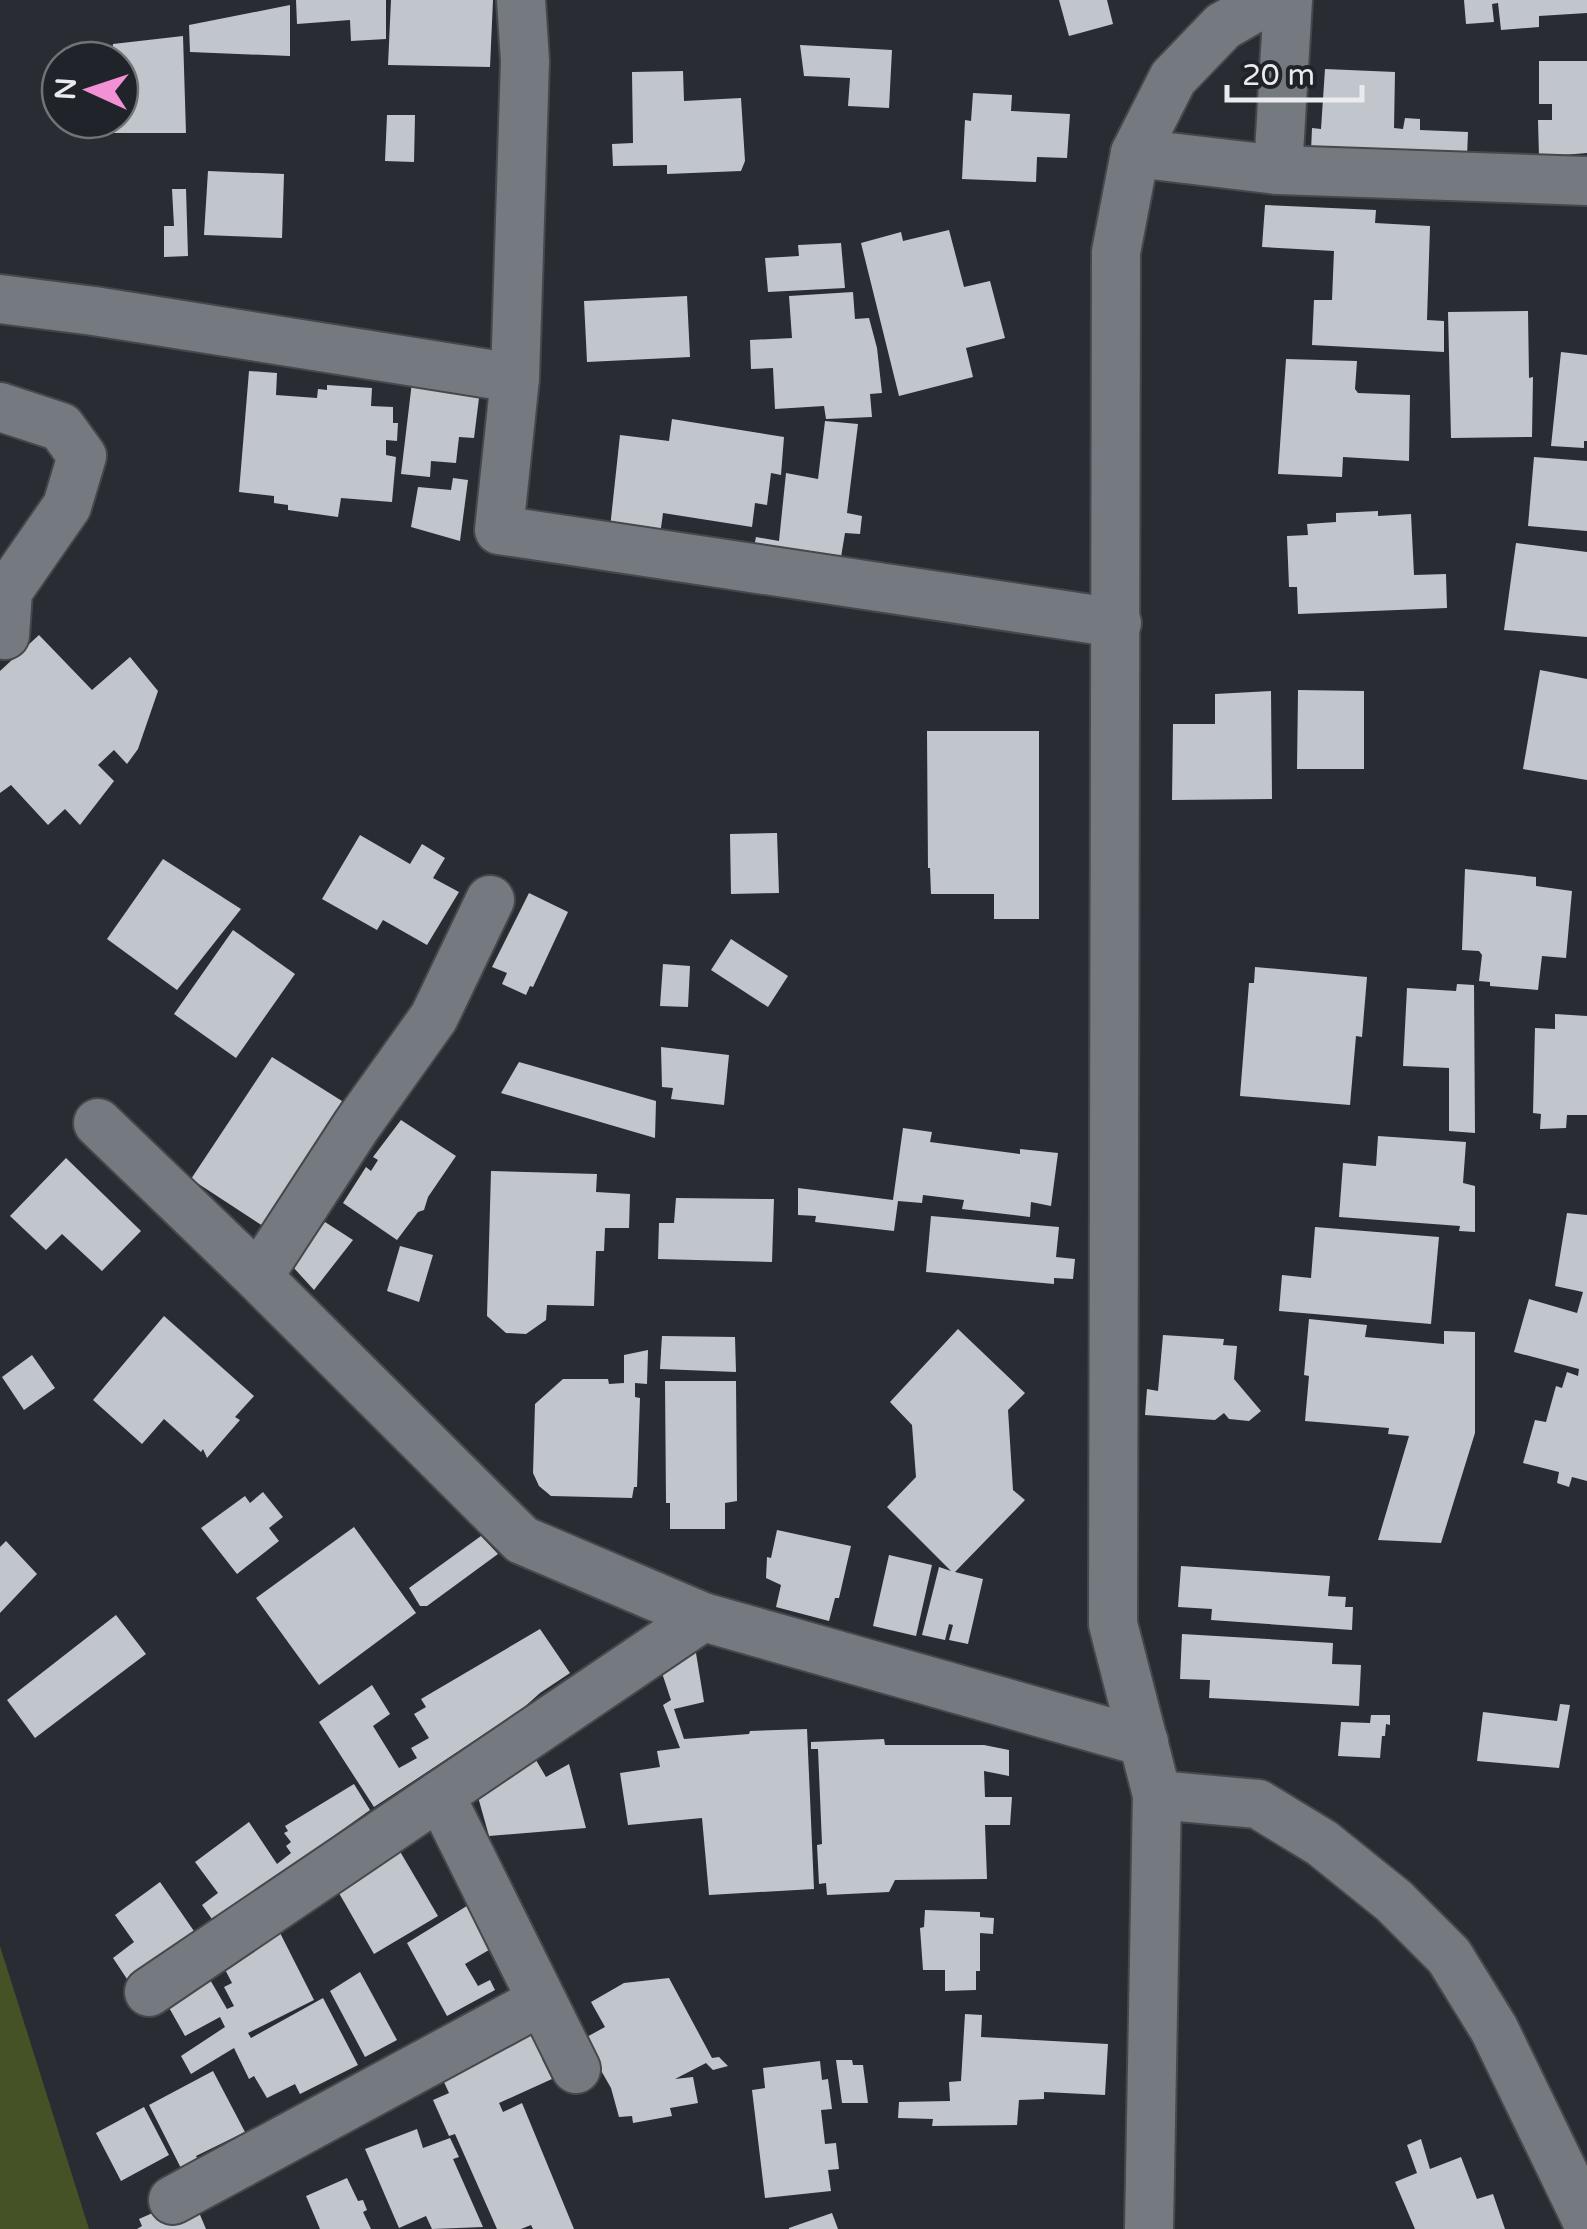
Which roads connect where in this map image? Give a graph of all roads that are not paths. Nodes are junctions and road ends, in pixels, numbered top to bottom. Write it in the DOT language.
graph roads {
  1 [pos="522,0"];
  2 [pos="1268,0"];
  3 [pos="1288,0"];
  4 [pos="1135,153"];
  5 [pos="1278,170"];
  6 [pos="1587,181"];
  7 [pos="0,300"];
  8 [pos="515,378"];
  9 [pos="0,408"];
  10 [pos="1117,623"];
  11 [pos="6,635"];
  12 [pos="490,900"];
  13 [pos="98,1123"];
  14 [pos="258,1276"];
  15 [pos="703,1617"];
  16 [pos="1144,1742"];
  17 [pos="440,1795"];
  18 [pos="1157,1795"];
  19 [pos="150,1992"];
  20 [pos="540,2001"];
  21 [pos="576,2068"];
  22 [pos="173,2200"];
  23 [pos="1587,2221"];
  24 [pos="1149,2229"];
  1 -- 8 [label="street"];
  2 -- 4 [label="street"];
  3 -- 5 [label="street"];
  4 -- 5 [label="street"];
  4 -- 10 [label="street"];
  5 -- 6 [label="street"];
  7 -- 8 [label="street"];
  8 -- 10 [label="street"];
  9 -- 11 [label="street"];
  10 -- 16 [label="street"];
  12 -- 14 [label="street"];
  13 -- 14 [label="street"];
  14 -- 15 [label="street"];
  15 -- 16 [label="street"];
  15 -- 17 [label="street"];
  16 -- 18 [label="street"];
  17 -- 19 [label="street"];
  17 -- 20 [label="street"];
  18 -- 23 [label="street"];
  18 -- 24 [label="street"];
  20 -- 21 [label="street"];
  20 -- 22 [label="street"];
}
